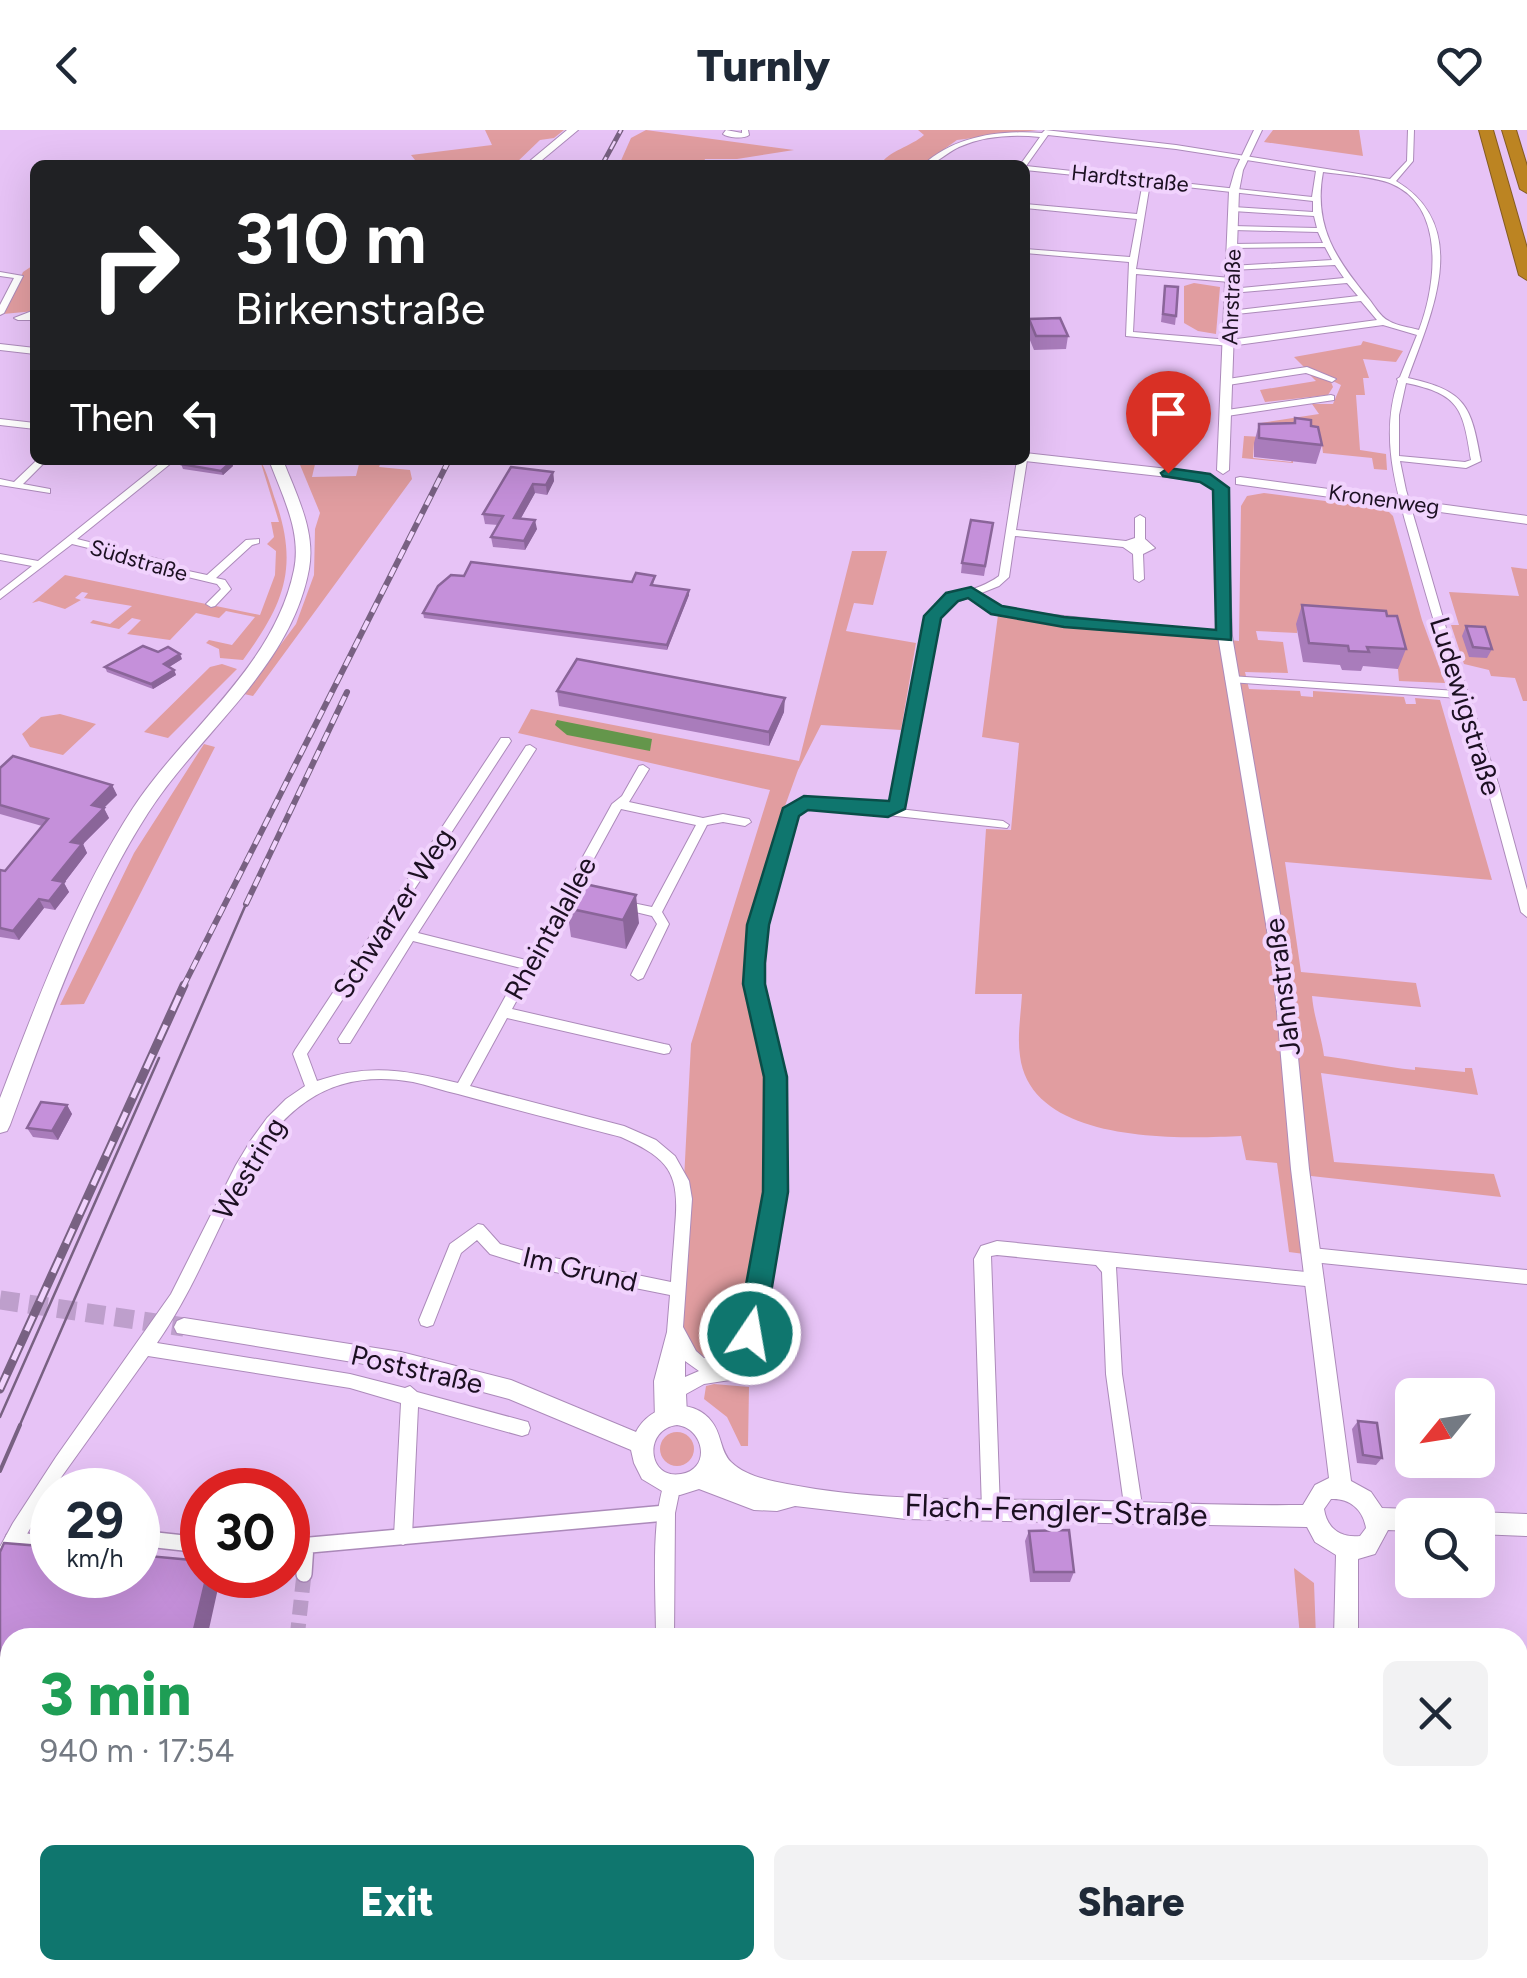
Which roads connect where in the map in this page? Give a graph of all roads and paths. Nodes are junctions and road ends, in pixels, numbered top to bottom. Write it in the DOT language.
graph roads {
  1 [pos="573,130"];
  2 [pos="729,130"];
  3 [pos="745,130"];
  4 [pos="1258,130"];
  5 [pos="1410,130"];
  6 [pos="1472,130"];
  7 [pos="1486,130"];
  8 [pos="1509,130"];
  9 [pos="1046,133"];
  10 [pos="1246,158"];
  11 [pos="536,160"];
  12 [pos="933,160"];
  13 [pos="1028,160"];
  14 [pos="1030,167"];
  15 [pos="1320,170"];
  16 [pos="1148,180"];
  17 [pos="1392,182"];
  18 [pos="1527,189"];
  19 [pos="1234,190"];
  20 [pos="1312,199"];
  21 [pos="1030,206"];
  22 [pos="1233,209"];
  23 [pos="1314,214"];
  24 [pos="1142,217"];
  25 [pos="1233,228"];
  26 [pos="1320,230"];
  27 [pos="1328,245"];
  28 [pos="1232,246"];
  29 [pos="1030,252"];
  30 [pos="1339,262"];
  31 [pos="1133,266"];
  32 [pos="1526,271"];
  33 [pos="0,274"];
  34 [pos="1231,279"];
  35 [pos="1350,280"];
  36 [pos="1364,298"];
  37 [pos="0,313"];
  38 [pos="1230,313"];
  39 [pos="1384,322"];
  40 [pos="1420,334"];
  41 [pos="1230,343"];
  42 [pos="0,347"];
  43 [pos="30,350"];
  44 [pos="1332,379"];
  45 [pos="1401,379"];
  46 [pos="1228,382"];
  47 [pos="1331,398"];
  48 [pos="1227,414"];
  49 [pos="0,422"];
  50 [pos="30,425"];
  51 [pos="1395,458"];
  52 [pos="1030,460"];
  53 [pos="37,465"];
  54 [pos="164,465"];
  55 [pos="279,465"];
  56 [pos="1023,465"];
  57 [pos="1222,479"];
  58 [pos="0,482"];
  59 [pos="16,484"];
  60 [pos="47,491"];
  61 [pos="1402,501"];
  62 [pos="1140,518"];
  63 [pos="1527,520"];
  64 [pos="1013,533"];
  65 [pos="68,540"];
  66 [pos="1140,540"];
  67 [pos="256,541"];
  68 [pos="1126,544"];
  69 [pos="1138,554"];
  70 [pos="0,557"];
  71 [pos="40,564"];
  72 [pos="209,579"];
  73 [pos="1139,579"];
  74 [pos="971,592"];
  75 [pos="0,596"];
  76 [pos="211,604"];
  77 [pos="1225,636"];
  78 [pos="1230,678"];
  79 [pos="1462,695"];
  80 [pos="505,741"];
  81 [pos="530,749"];
  82 [pos="642,769"];
  83 [pos="618,804"];
  84 [pos="888,810"];
  85 [pos="704,822"];
  86 [pos="745,822"];
  87 [pos="1002,824"];
  88 [pos="568,894"];
  89 [pos="586,897"];
  90 [pos="604,901"];
  91 [pos="656,912"];
  92 [pos="1527,912"];
  93 [pos="410,936"];
  94 [pos="528,965"];
  95 [pos="638,975"];
  96 [pos="504,1012"];
  97 [pos="345,1038"];
  98 [pos="664,1049"];
  99 [pos="313,1088"];
  100 [pos="7,1090"];
  101 [pos="460,1090"];
  102 [pos="0,1125"];
  103 [pos="1312,1254"];
  104 [pos="1099,1258"];
  105 [pos="1527,1278"];
  106 [pos="1316,1280"];
  107 [pos="677,1290"];
  108 [pos="427,1320"];
  109 [pos="184,1327"];
  110 [pos="675,1327"];
  111 [pos="142,1348"];
  112 [pos="736,1373"];
  113 [pos="680,1389"];
  114 [pos="410,1394"];
  115 [pos="671,1418"];
  116 [pos="522,1428"];
  117 [pos="642,1444"];
  118 [pos="713,1455"];
  119 [pos="58,1468"];
  120 [pos="700,1478"];
  121 [pos="672,1484"];
  122 [pos="1342,1488"];
  123 [pos="799,1495"];
  124 [pos="30,1508"];
  125 [pos="991,1510"];
  126 [pos="666,1512"];
  127 [pos="1134,1512"];
  128 [pos="1313,1516"];
  129 [pos="1376,1519"];
  130 [pos="1395,1520"];
  131 [pos="1495,1524"];
  132 [pos="1527,1525"];
  133 [pos="403,1536"];
  134 [pos="12,1539"];
  135 [pos="30,1542"];
  136 [pos="310,1546"];
  137 [pos="1347,1549"];
  138 [pos="0,1565"];
  139 [pos="665,1628"];
  140 [pos="1346,1628"];
  1 -- 11 [label="main road"];
  2 -- 3 [label="street"];
  4 -- 10 [label="street, Ahrstraße"];
  5 -- 17 [label="street"];
  6 -- 32 [label="highway"];
  7 -- 32 [label="highway"];
  8 -- 18 [label="highway"];
  9 -- 10 [label="street"];
  9 -- 12 [label="street"];
  9 -- 13 [label="street"];
  10 -- 15 [label="street"];
  10 -- 19 [label="street, Ahrstraße"];
  14 -- 16 [label="street, Hardtstraße"];
  15 -- 17 [label="street"];
  15 -- 20 [label="street"];
  16 -- 19 [label="street, Hardtstraße"];
  16 -- 24 [label="street"];
  17 -- 40 [label="street, Ludewigstraße"];
  19 -- 20 [label="street, Hardtstraße"];
  19 -- 22 [label="street, Ahrstraße"];
  20 -- 23 [label="street"];
  21 -- 24 [label="street"];
  22 -- 23 [label="street"];
  22 -- 25 [label="street, Ahrstraße"];
  23 -- 26 [label="street"];
  24 -- 31 [label="street"];
  25 -- 26 [label="street"];
  25 -- 28 [label="street, Ahrstraße"];
  26 -- 27 [label="street"];
  27 -- 28 [label="street"];
  27 -- 30 [label="street"];
  28 -- 34 [label="street, Ahrstraße"];
  29 -- 31 [label="street"];
  30 -- 34 [label="street"];
  30 -- 35 [label="street"];
  31 -- 34 [label="street"];
  31 -- 41 [label="street"];
  33 -- 37 [label="street"];
  34 -- 35 [label="street"];
  34 -- 38 [label="street, Ahrstraße"];
  35 -- 36 [label="street"];
  36 -- 38 [label="street"];
  36 -- 39 [label="street"];
  38 -- 41 [label="street, Ahrstraße"];
  39 -- 40 [label="street"];
  39 -- 41 [label="street"];
  40 -- 45 [label="street, Ludewigstraße"];
  41 -- 46 [label="street, Ahrstraße"];
  42 -- 43 [label="street"];
  44 -- 46 [label="street"];
  45 -- 51 [label="street, Ludewigstraße"];
  45 -- 51 [label="street"];
  46 -- 48 [label="street, Ahrstraße"];
  47 -- 48 [label="street"];
  48 -- 57 [label="street, Ahrstraße"];
  49 -- 50 [label="street"];
  51 -- 61 [label="street, Ludewigstraße"];
  52 -- 57 [label="street"];
  53 -- 59 [label="street"];
  54 -- 65 [label="street"];
  55 -- 100 [label="main road"];
  56 -- 64 [label="street"];
  57 -- 61 [label="street, Kronenweg"];
  57 -- 77 [label="street, Jahnstraße"];
  58 -- 59 [label="street"];
  59 -- 60 [label="street"];
  61 -- 63 [label="street, Kronenweg"];
  61 -- 79 [label="street, Ludewigstraße"];
  62 -- 66 [label="street"];
  64 -- 68 [label="street"];
  64 -- 74 [label="street"];
  65 -- 71 [label="street"];
  65 -- 72 [label="street, Südstraße"];
  66 -- 68 [label="street"];
  66 -- 69 [label="street"];
  67 -- 72 [label="street"];
  68 -- 69 [label="street"];
  69 -- 73 [label="street"];
  70 -- 71 [label="street"];
  71 -- 75 [label="street"];
  72 -- 76 [label="street"];
  74 -- 77 [label="street"];
  74 -- 84 [label="street"];
  77 -- 78 [label="street, Jahnstraße"];
  78 -- 79 [label="street"];
  78 -- 103 [label="street, Jahnstraße"];
  79 -- 92 [label="street, Ludewigstraße"];
  80 -- 99 [label="street, Schwarzer Weg"];
  81 -- 93 [label="street"];
  82 -- 83 [label="street, Rheintalallee"];
  83 -- 85 [label="street"];
  83 -- 88 [label="street, Rheintalallee"];
  84 -- 87 [label="street"];
  84 -- 110 [label="street"];
  85 -- 86 [label="street"];
  85 -- 91 [label="street"];
  88 -- 89 [label="street"];
  88 -- 94 [label="street, Rheintalallee"];
  90 -- 91 [label="street"];
  91 -- 95 [label="street"];
  93 -- 94 [label="street"];
  93 -- 97 [label="street"];
  94 -- 96 [label="street, Rheintalallee"];
  96 -- 98 [label="street"];
  96 -- 101 [label="street, Rheintalallee"];
  99 -- 101 [label="street, Westring"];
  99 -- 111 [label="street, Westring"];
  100 -- 102 [label="main road"];
  101 -- 107 [label="street, Westring"];
  103 -- 105 [label="street"];
  103 -- 106 [label="street, Jahnstraße"];
  104 -- 106 [label="street"];
  104 -- 125 [label="street"];
  104 -- 127 [label="street"];
  106 -- 122 [label="street, Jahnstraße"];
  107 -- 108 [label="street, Im Grund"];
  107 -- 110 [label="street, Westring"];
  109 -- 117 [label="street, Poststraße"];
  110 -- 113 [label="street, Westring"];
  110 -- 115 [label="street, Westring"];
  111 -- 114 [label="street"];
  111 -- 119 [label="street, Westring"];
  112 -- 113 [label="street"];
  113 -- 115 [label="street, Westring"];
  114 -- 116 [label="street"];
  114 -- 133 [label="street"];
  115 -- 117 [label="street"];
  115 -- 118 [label="street"];
  117 -- 121 [label="street"];
  118 -- 120 [label="street"];
  118 -- 123 [label="street, Flach-Fengler-Straße"];
  120 -- 121 [label="street"];
  120 -- 123 [label="street, Flach-Fengler-Straße"];
  121 -- 126 [label="street"];
  122 -- 128 [label="street"];
  122 -- 129 [label="street"];
  123 -- 125 [label="street, Flach-Fengler-Straße"];
  124 -- 134 [label="street, Westring"];
  125 -- 127 [label="street, Flach-Fengler-Straße"];
  126 -- 133 [label="street"];
  126 -- 139 [label="street"];
  127 -- 128 [label="street, Flach-Fengler-Straße"];
  128 -- 137 [label="street"];
  129 -- 130 [label="street"];
  129 -- 137 [label="street"];
  131 -- 132 [label="street"];
  133 -- 136 [label="street"];
  134 -- 135 [label="street"];
  134 -- 138 [label="street, Westring"];
  137 -- 140 [label="street"];
}
